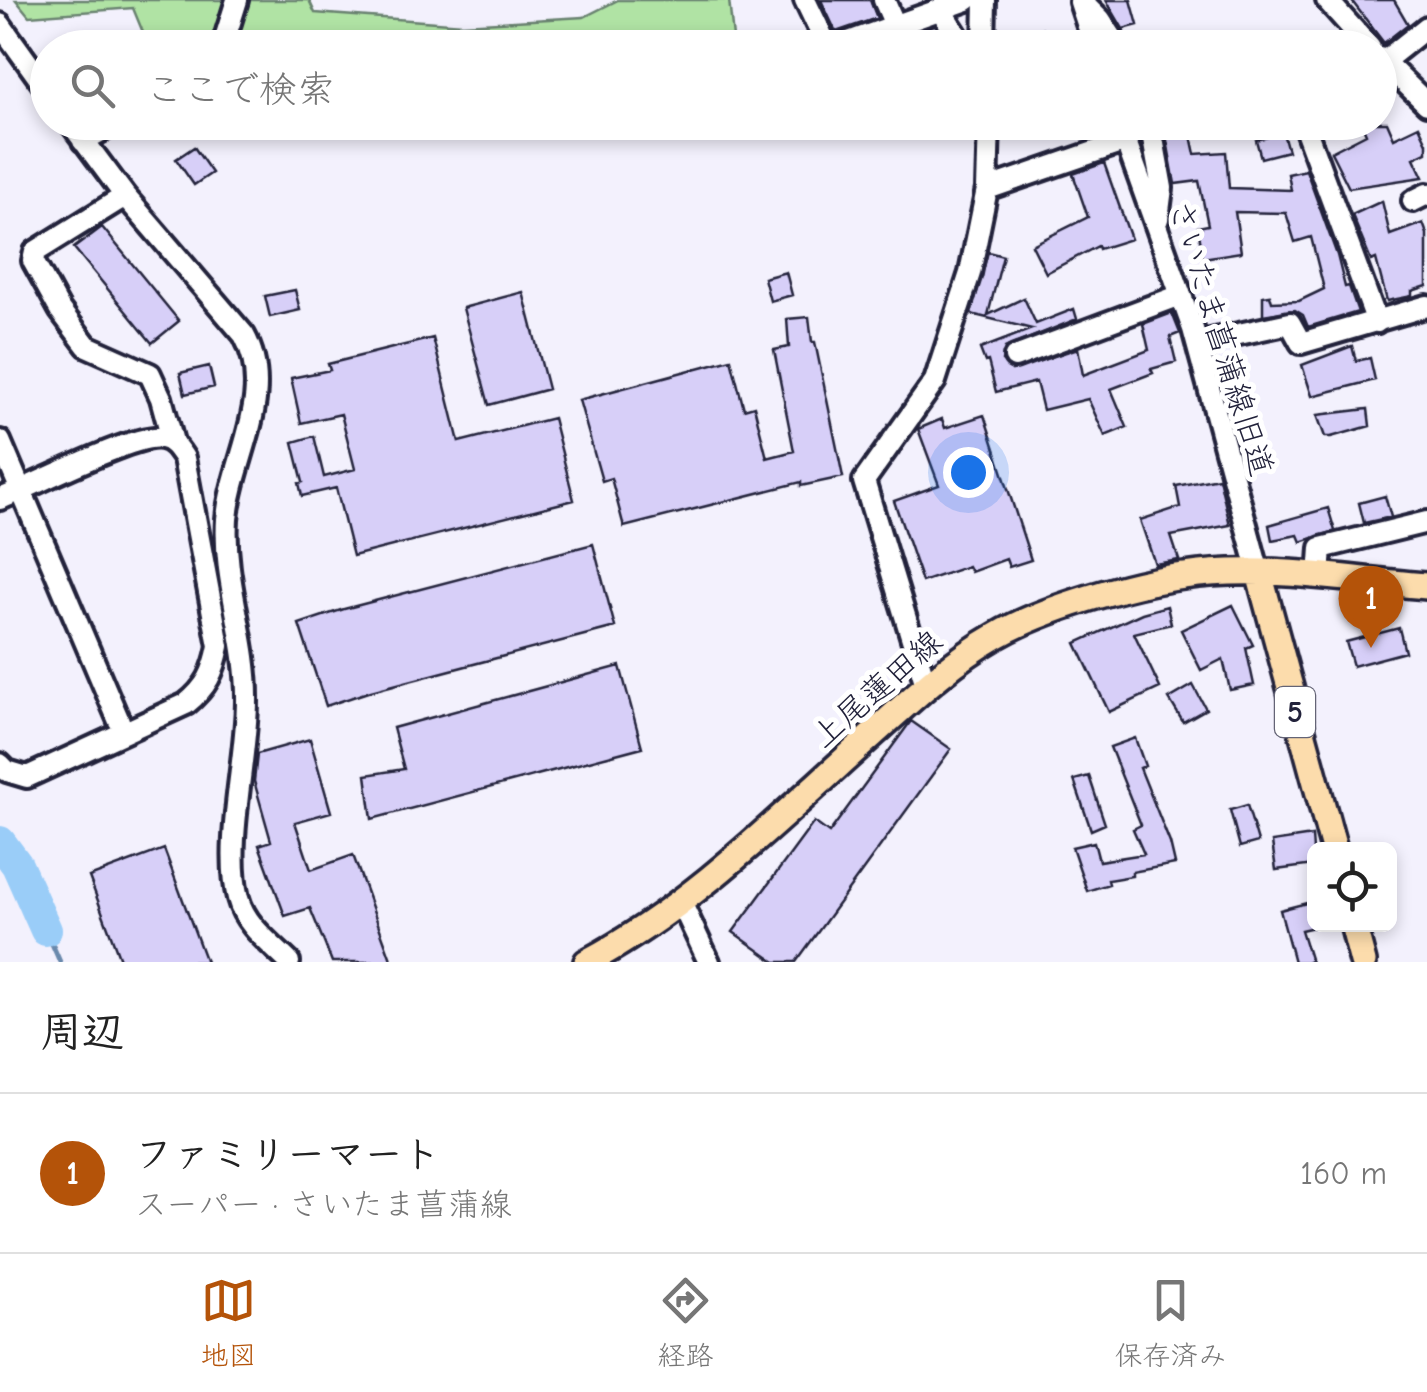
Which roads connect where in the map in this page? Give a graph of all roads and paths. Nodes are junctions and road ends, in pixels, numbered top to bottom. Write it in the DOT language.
graph roads {
  1 [pos="237,0"];
  2 [pos="805,0"];
  3 [pos="884,0"];
  4 [pos="966,0"];
  5 [pos="985,0"];
  6 [pos="1081,0"];
  7 [pos="1328,0"];
  8 [pos="940,9"];
  9 [pos="0,24"];
  10 [pos="894,26"];
  11 [pos="1427,28"];
  12 [pos="228,30"];
  13 [pos="821,30"];
  14 [pos="882,30"];
  15 [pos="953,30"];
  16 [pos="984,30"];
  17 [pos="1090,30"];
  18 [pos="1108,30"];
  19 [pos="1354,30"];
  20 [pos="1397,41"];
  21 [pos="30,66"];
  22 [pos="1397,75"];
  23 [pos="1427,104"];
  24 [pos="988,140"];
  25 [pos="1103,140"];
  26 [pos="1125,140"];
  27 [pos="1153,140"];
  28 [pos="1310,140"];
  29 [pos="82,141"];
  30 [pos="987,189"];
  31 [pos="125,196"];
  32 [pos="1157,225"];
  33 [pos="1181,295"];
  34 [pos="1427,306"];
  35 [pos="1377,322"];
  36 [pos="1197,344"];
  37 [pos="1015,357"];
  38 [pos="0,441"];
  39 [pos="173,442"];
  40 [pos="10,495"];
  41 [pos="1427,522"];
  42 [pos="1259,573"];
  43 [pos="1319,578"];
  44 [pos="1427,586"];
  45 [pos="926,685"];
  46 [pos="119,721"];
  47 [pos="0,764"];
  48 [pos="1332,842"];
  49 [pos="680,900"];
  50 [pos="1356,932"];
  51 [pos="290,962"];
  52 [pos="587,962"];
  53 [pos="709,962"];
  54 [pos="1363,962"];
  1 -- 12 [label="street"];
  2 -- 13 [label="street"];
  3 -- 10 [label="street"];
  4 -- 8 [label="street"];
  5 -- 16 [label="street"];
  6 -- 17 [label="street"];
  6 -- 18 [label="street"];
  7 -- 19 [label="street"];
  8 -- 10 [label="street"];
  8 -- 15 [label="street"];
  9 -- 21 [label="street"];
  10 -- 14 [label="street"];
  11 -- 20 [label="street"];
  22 -- 23 [label="street"];
  24 -- 30 [label="street"];
  25 -- 30 [label="street"];
  26 -- 32 [label="street, さいたま菖蒲線旧道"];
  27 -- 32 [label="street"];
  28 -- 35 [label="street"];
  29 -- 31 [label="street"];
  30 -- 45 [label="street"];
  31 -- 39 [label="street"];
  31 -- 51 [label="street"];
  32 -- 33 [label="street, さいたま菖蒲線旧道"];
  33 -- 36 [label="street, さいたま菖蒲線旧道"];
  33 -- 37 [label="street"];
  34 -- 35 [label="street"];
  35 -- 36 [label="street"];
  36 -- 42 [label="street, さいたま菖蒲線旧道"];
  38 -- 40 [label="street"];
  39 -- 40 [label="street"];
  39 -- 47 [label="street"];
  40 -- 46 [label="street"];
  41 -- 43 [label="street"];
  42 -- 43 [label="main road, 上尾蓮田線"];
  42 -- 45 [label="main road, 上尾蓮田線"];
  42 -- 48 [label="main road, 5"];
  43 -- 44 [label="main road, 上尾蓮田線"];
  45 -- 49 [label="main road, 上尾蓮田線"];
  49 -- 52 [label="main road, 上尾蓮田線"];
  49 -- 53 [label="street"];
  50 -- 54 [label="main road"];
}
